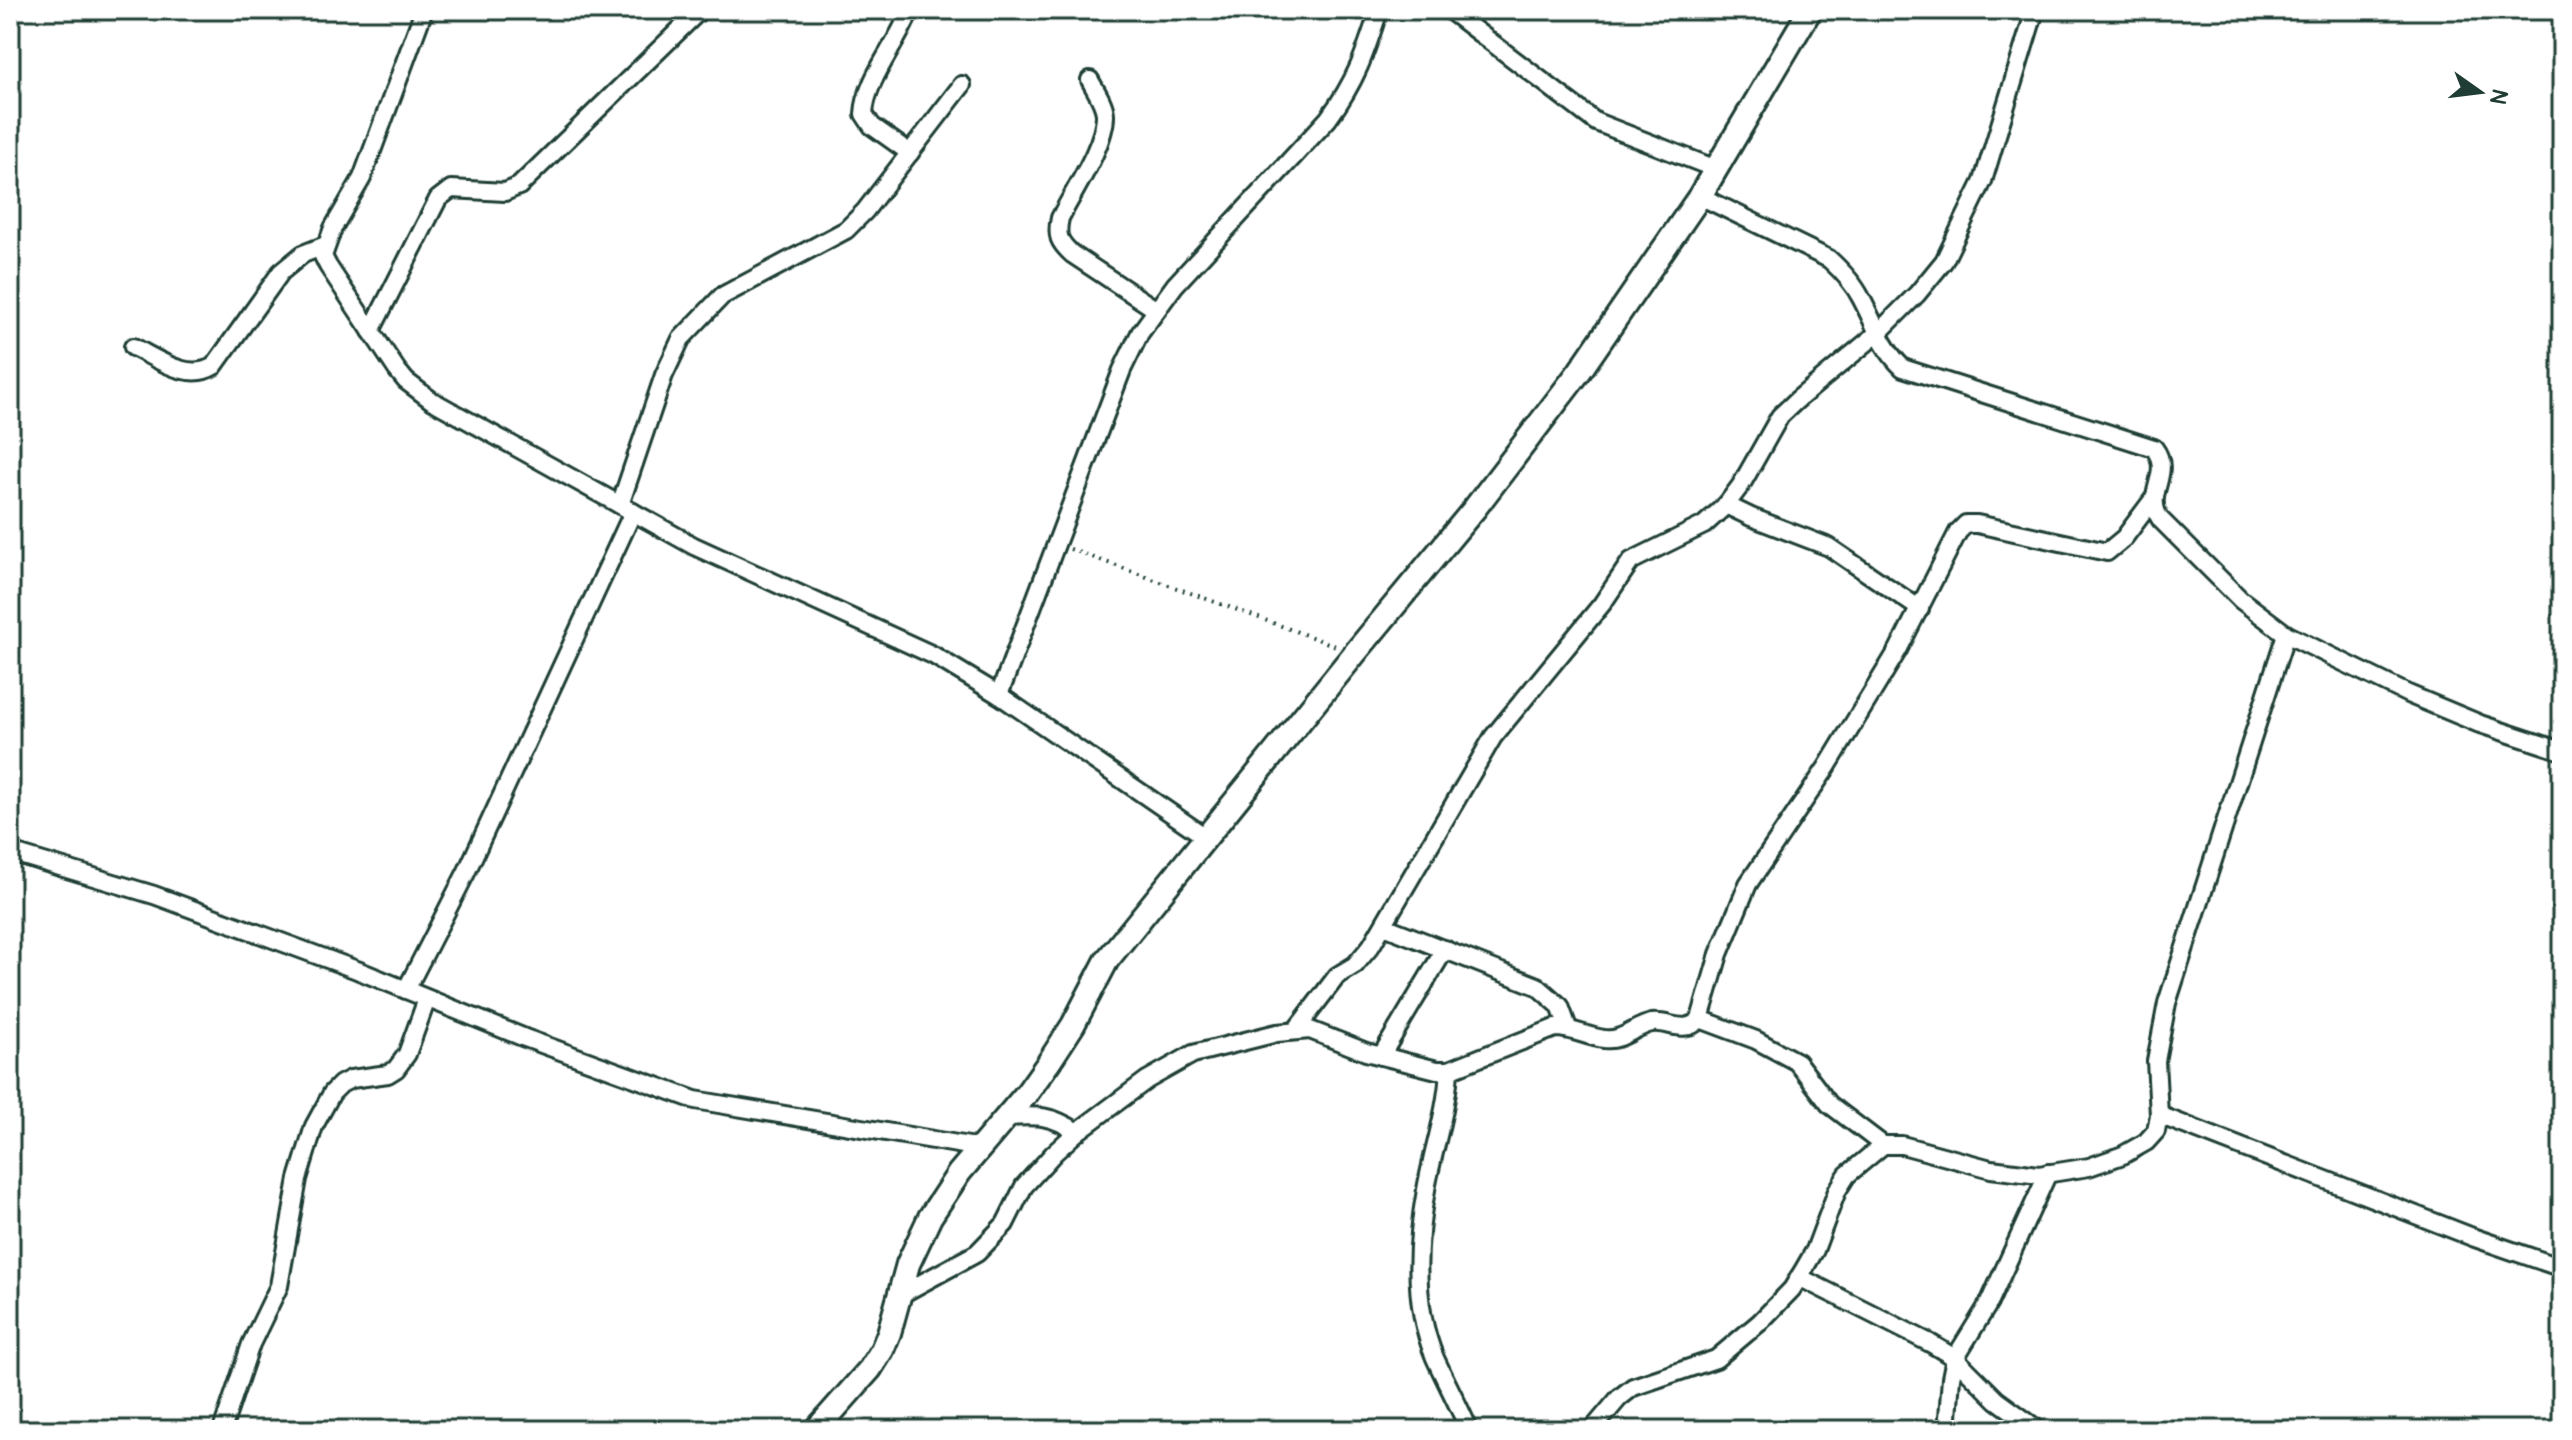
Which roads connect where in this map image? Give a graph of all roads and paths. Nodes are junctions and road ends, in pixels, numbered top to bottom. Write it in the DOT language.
graph roads {
  1 [pos="424,10"];
  2 [pos="700,10"];
  3 [pos="904,10"];
  4 [pos="1379,10"];
  5 [pos="1449,10"];
  6 [pos="1810,10"];
  7 [pos="2035,10"];
  8 [pos="1090,80"];
  9 [pos="962,85"];
  10 [pos="910,153"];
  11 [pos="1716,169"];
  12 [pos="1700,196"];
  13 [pos="326,245"];
  14 [pos="1155,309"];
  15 [pos="371,331"];
  16 [pos="1878,333"];
  17 [pos="133,347"];
  18 [pos="2154,498"];
  19 [pos="1726,505"];
  20 [pos="626,508"];
  21 [pos="1057,545"];
  22 [pos="1920,609"];
  23 [pos="2286,634"];
  24 [pos="1355,653"];
  25 [pos="999,695"];
  26 [pos="2562,751"];
  27 [pos="1207,838"];
  28 [pos="10,852"];
  29 [pos="1384,926"];
  30 [pos="1445,949"];
  31 [pos="406,990"];
  32 [pos="427,999"];
  33 [pos="1700,1019"];
  34 [pos="1568,1028"];
  35 [pos="1296,1030"];
  36 [pos="1381,1056"];
  37 [pos="1449,1070"];
  38 [pos="2159,1115"];
  39 [pos="1008,1117"];
  40 [pos="1077,1132"];
  41 [pos="1883,1145"];
  42 [pos="981,1148"];
  43 [pos="2048,1173"];
  44 [pos="2562,1268"];
  45 [pos="1799,1277"];
  46 [pos="900,1295"];
  47 [pos="1955,1358"];
  48 [pos="2037,1429"];
  49 [pos="222,1430"];
  50 [pos="816,1430"];
  51 [pos="1469,1430"];
  52 [pos="1592,1430"];
  53 [pos="1947,1430"];
  1 -- 13 [label="street"];
  2 -- 15 [label="street"];
  3 -- 10 [label="street"];
  4 -- 14 [label="street"];
  5 -- 11 [label="street"];
  6 -- 11 [label="street"];
  7 -- 16 [label="street"];
  8 -- 14 [label="street"];
  9 -- 10 [label="street"];
  10 -- 20 [label="street"];
  11 -- 12 [label="street"];
  12 -- 16 [label="street"];
  12 -- 24 [label="street"];
  13 -- 15 [label="street"];
  13 -- 17 [label="street"];
  14 -- 21 [label="street"];
  15 -- 20 [label="street"];
  16 -- 18 [label="street"];
  16 -- 19 [label="street"];
  18 -- 22 [label="street"];
  18 -- 23 [label="street"];
  19 -- 22 [label="street"];
  19 -- 29 [label="street"];
  20 -- 25 [label="street"];
  20 -- 31 [label="street"];
  21 -- 24 [label="path"];
  21 -- 25 [label="street"];
  22 -- 33 [label="street"];
  23 -- 26 [label="street"];
  23 -- 38 [label="street"];
  24 -- 27 [label="street"];
  25 -- 27 [label="street"];
  27 -- 39 [label="street"];
  28 -- 31 [label="street"];
  29 -- 30 [label="street"];
  29 -- 35 [label="street"];
  30 -- 34 [label="street"];
  30 -- 36 [label="street"];
  31 -- 32 [label="street"];
  32 -- 42 [label="street"];
  32 -- 49 [label="street"];
  33 -- 34 [label="street"];
  33 -- 41 [label="street"];
  34 -- 37 [label="street"];
  35 -- 36 [label="street"];
  35 -- 40 [label="street"];
  36 -- 37 [label="street"];
  37 -- 51 [label="street"];
  38 -- 43 [label="street"];
  38 -- 44 [label="street"];
  39 -- 40 [label="street"];
  39 -- 42 [label="street"];
  40 -- 46 [label="street"];
  41 -- 43 [label="street"];
  41 -- 45 [label="street"];
  42 -- 46 [label="street"];
  43 -- 47 [label="street"];
  45 -- 47 [label="street"];
  45 -- 52 [label="street"];
  46 -- 50 [label="street"];
  47 -- 48 [label="street"];
  47 -- 53 [label="street"];
}
